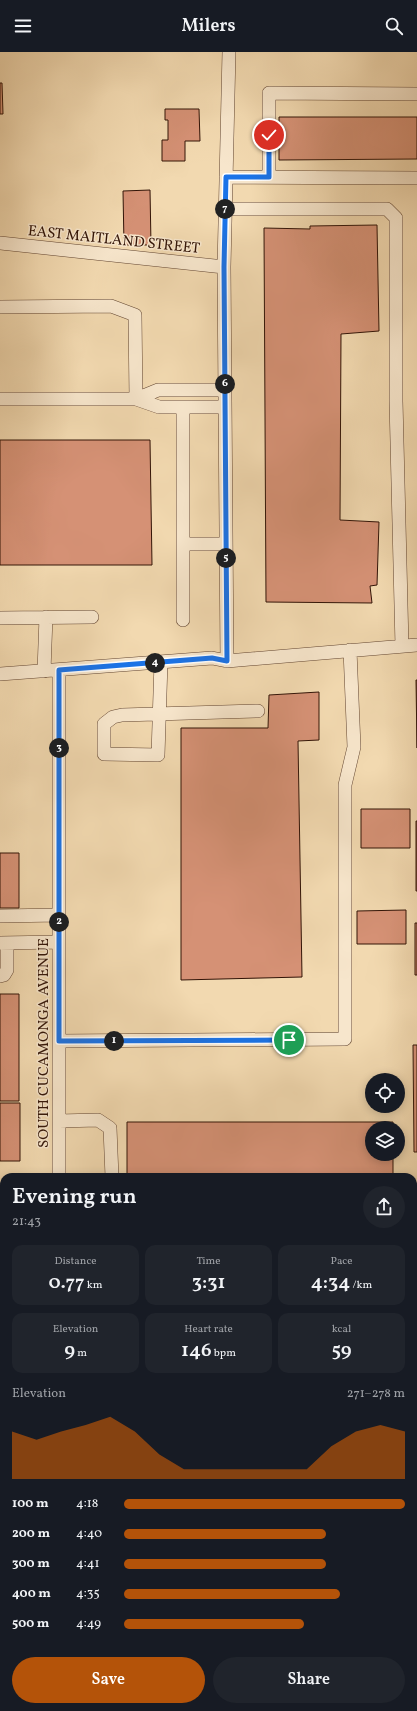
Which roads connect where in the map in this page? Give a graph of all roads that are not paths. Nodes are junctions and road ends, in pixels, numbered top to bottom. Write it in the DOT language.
graph roads {
  1 [pos="229,52"];
  2 [pos="417,94"];
  3 [pos="226,177"];
  4 [pos="269,177"];
  5 [pos="417,178"];
  6 [pos="225,209"];
  7 [pos="0,243"];
  8 [pos="224,267"];
  9 [pos="0,307"];
  10 [pos="225,390"];
  11 [pos="0,399"];
  12 [pos="136,399"];
  13 [pos="183,407"];
  14 [pos="225,407"];
  15 [pos="183,544"];
  16 [pos="226,544"];
  17 [pos="46,617"];
  18 [pos="92,617"];
  19 [pos="0,618"];
  20 [pos="183,620"];
  21 [pos="417,645"];
  22 [pos="402,646"];
  23 [pos="350,650"];
  24 [pos="227,661"];
  25 [pos="161,662"];
  26 [pos="59,670"];
  27 [pos="44,671"];
  28 [pos="0,674"];
  29 [pos="258,711"];
  30 [pos="159,713"];
  31 [pos="59,915"];
  32 [pos="0,916"];
  33 [pos="59,942"];
  34 [pos="3,943"];
  35 [pos="0,976"];
  36 [pos="59,1041"];
  37 [pos="59,1121"];
  38 [pos="59,1173"];
  39 [pos="112,1173"];
  1 -- 3 [label="street"];
  2 -- 4 [label="street"];
  3 -- 4 [label="street"];
  3 -- 6 [label="street"];
  4 -- 5 [label="street"];
  6 -- 8 [label="street"];
  6 -- 22 [label="street"];
  7 -- 8 [label="street, EAST MAITLAND STREET"];
  8 -- 10 [label="street"];
  9 -- 12 [label="street"];
  10 -- 12 [label="street"];
  10 -- 14 [label="street"];
  11 -- 12 [label="street"];
  12 -- 13 [label="street"];
  13 -- 14 [label="street"];
  13 -- 15 [label="street"];
  14 -- 16 [label="street"];
  15 -- 16 [label="street"];
  15 -- 20 [label="street"];
  16 -- 24 [label="street"];
  17 -- 18 [label="street"];
  17 -- 19 [label="street"];
  17 -- 27 [label="street"];
  21 -- 22 [label="street"];
  22 -- 23 [label="street"];
  23 -- 24 [label="street"];
  23 -- 36 [label="street"];
  24 -- 25 [label="street"];
  25 -- 26 [label="street"];
  25 -- 30 [label="street"];
  26 -- 27 [label="street"];
  26 -- 31 [label="street, SOUTH CUCAMONGA AVENUE"];
  27 -- 28 [label="street"];
  29 -- 30 [label="street"];
  30 -- 30 [label="street"];
  31 -- 32 [label="street"];
  31 -- 33 [label="street, SOUTH CUCAMONGA AVENUE"];
  33 -- 34 [label="street"];
  33 -- 36 [label="street, SOUTH CUCAMONGA AVENUE"];
  34 -- 35 [label="street"];
  36 -- 37 [label="street, SOUTH CUCAMONGA AVENUE"];
  37 -- 38 [label="street, SOUTH CUCAMONGA AVENUE"];
  37 -- 39 [label="street"];
}
